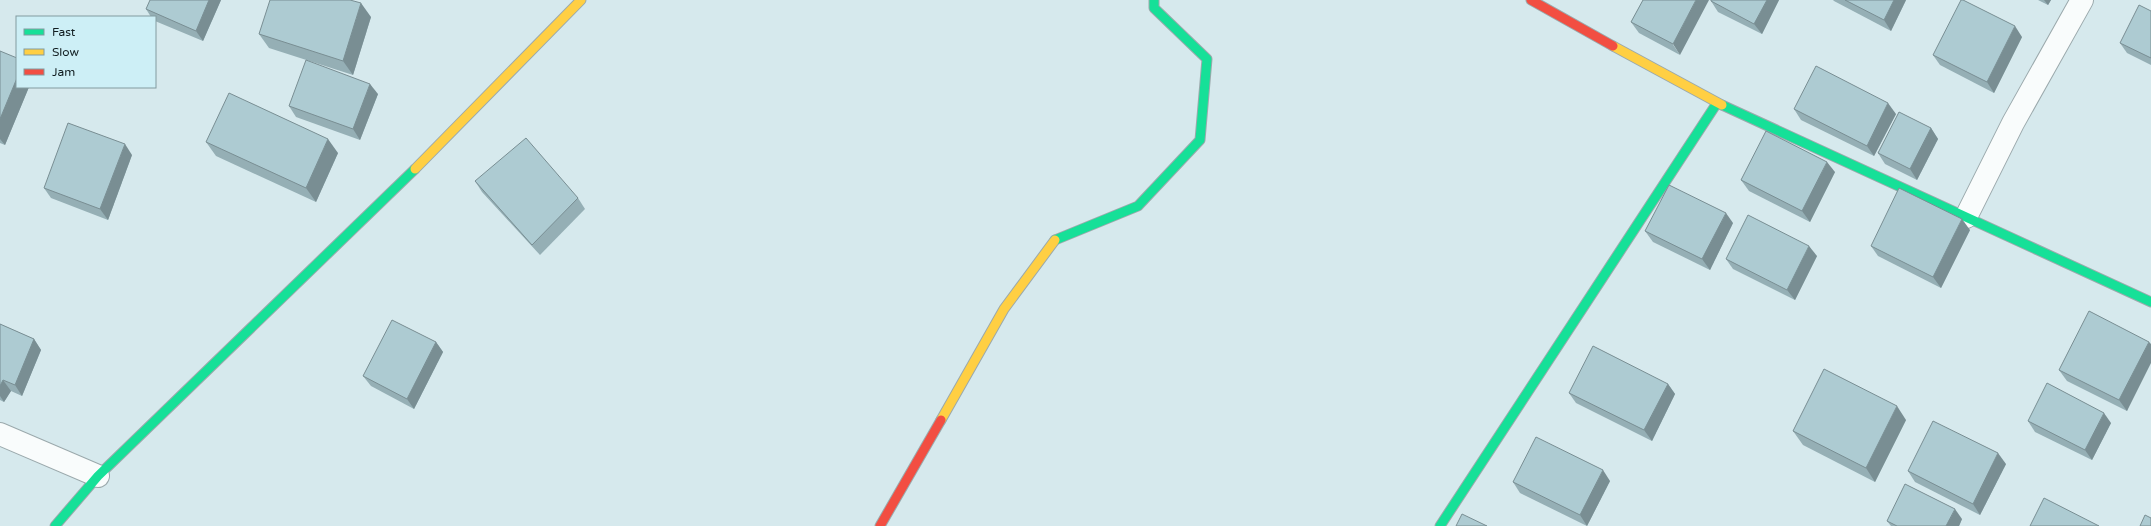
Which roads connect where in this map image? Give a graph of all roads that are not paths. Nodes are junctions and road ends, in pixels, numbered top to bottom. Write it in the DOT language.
graph roads {
  1 [pos="581,0"];
  2 [pos="1154,0"];
  3 [pos="1531,0"];
  4 [pos="2082,0"];
  5 [pos="1717,103"];
  6 [pos="1966,218"];
  7 [pos="2151,302"];
  8 [pos="0,434"];
  9 [pos="98,476"];
  10 [pos="55,526"];
  11 [pos="880,526"];
  12 [pos="1440,526"];
  1 -- 9 [label="street"];
  2 -- 11 [label="street"];
  3 -- 5 [label="street"];
  4 -- 6 [label="street"];
  5 -- 6 [label="street"];
  5 -- 12 [label="street"];
  6 -- 7 [label="street"];
  8 -- 9 [label="street"];
  9 -- 10 [label="street"];
}
